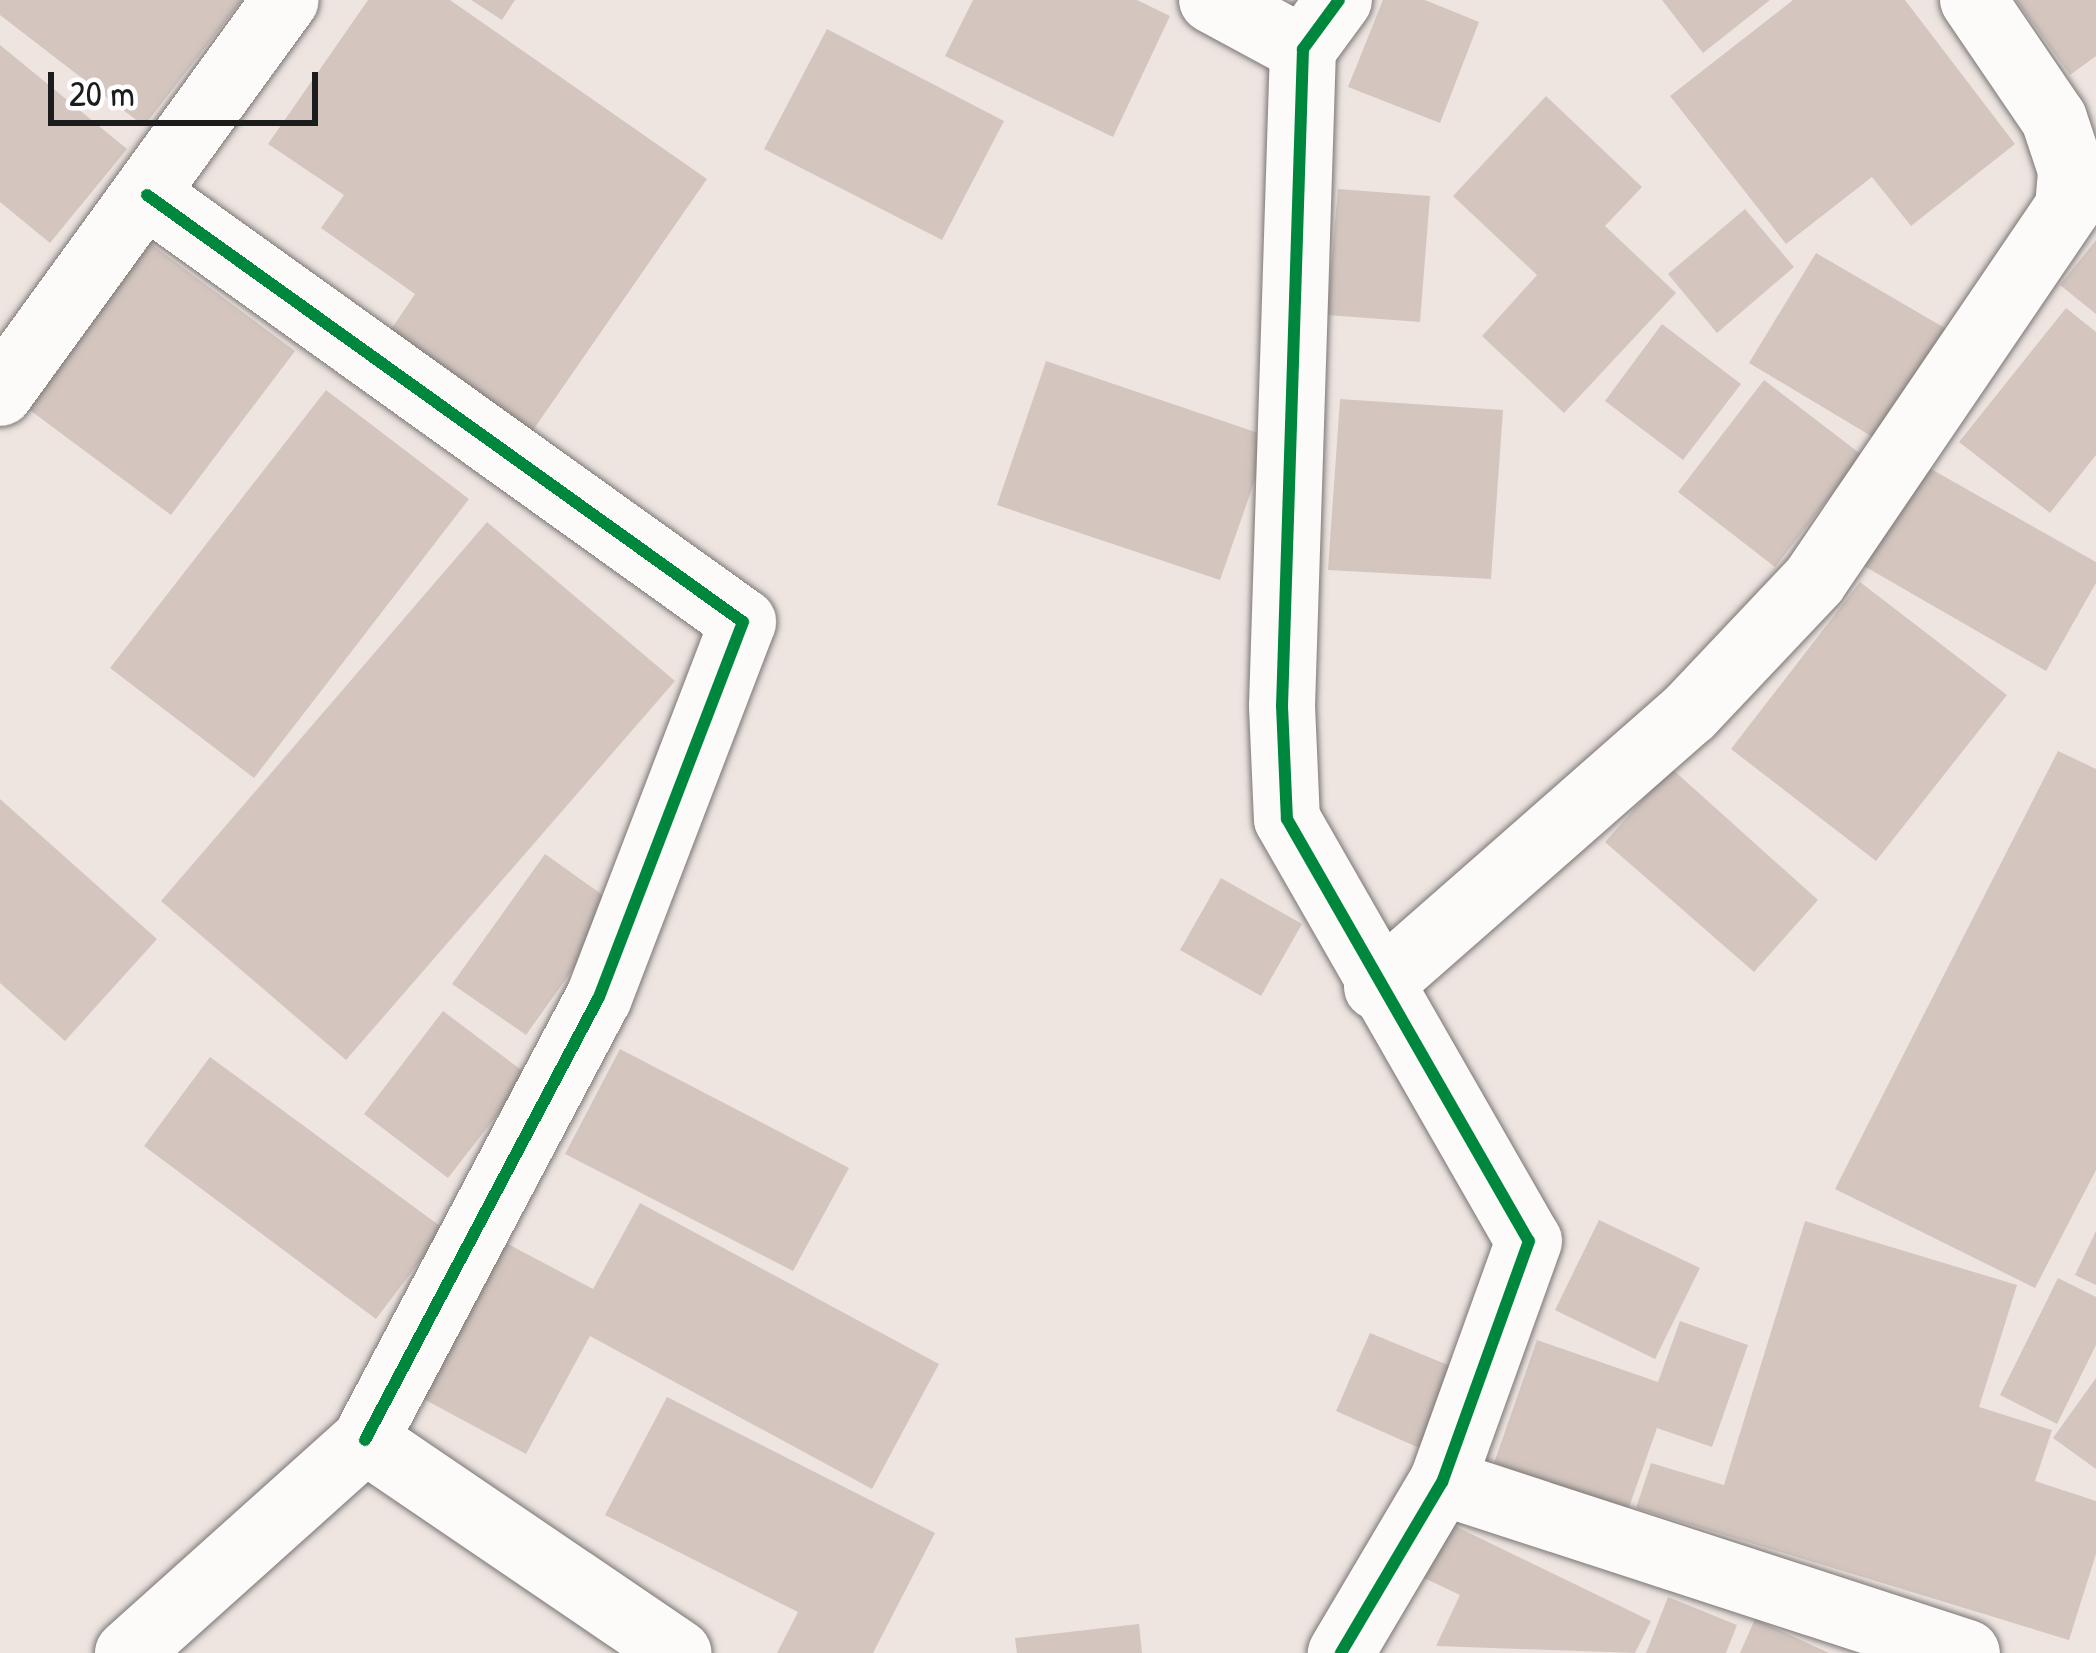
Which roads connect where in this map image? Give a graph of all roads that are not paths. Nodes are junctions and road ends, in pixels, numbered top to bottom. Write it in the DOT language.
graph roads {
  1 [pos="286,0"];
  2 [pos="1212,0"];
  3 [pos="1972,0"];
  4 [pos="1321,25"];
  5 [pos="147,195"];
  6 [pos="0,393"];
  7 [pos="1377,987"];
  8 [pos="365,1440"];
  9 [pos="1442,1482"];
  10 [pos="128,1653"];
  11 [pos="678,1653"];
  12 [pos="1341,1653"];
  13 [pos="1967,1653"];
  1 -- 5 [label="street"];
  2 -- 4 [label="street"];
  3 -- 7 [label="street"];
  4 -- 7 [label="street"];
  5 -- 6 [label="street"];
  5 -- 8 [label="street"];
  7 -- 9 [label="street"];
  8 -- 10 [label="street"];
  8 -- 11 [label="street"];
  9 -- 12 [label="street"];
  9 -- 13 [label="street"];
}
